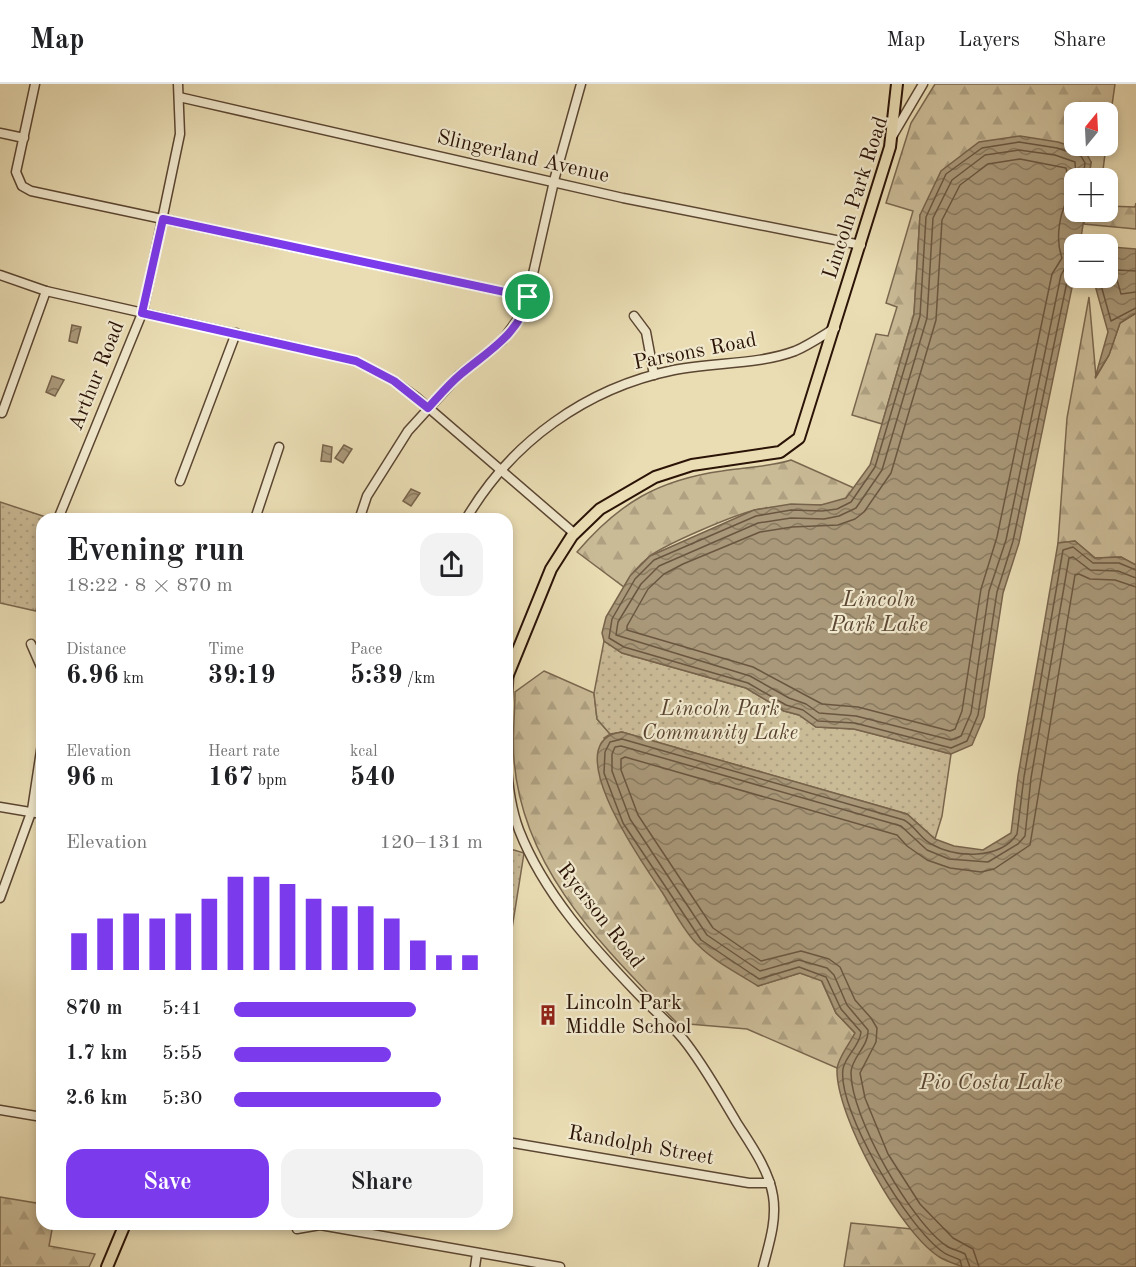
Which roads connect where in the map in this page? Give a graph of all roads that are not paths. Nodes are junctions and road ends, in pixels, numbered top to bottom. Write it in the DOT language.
graph roads {
  1 [pos="35,84"];
  2 [pos="178,84"];
  3 [pos="580,84"];
  4 [pos="897,84"];
  5 [pos="923,84"];
  6 [pos="179,97"];
  7 [pos="0,133"];
  8 [pos="893,135"];
  9 [pos="24,138"];
  10 [pos="553,182"];
  11 [pos="163,219"];
  12 [pos="861,245"];
  13 [pos="0,275"];
  14 [pos="46,291"];
  15 [pos="528,297"];
  16 [pos="142,313"];
  17 [pos="634,316"];
  18 [pos="835,328"];
  19 [pos="236,333"];
  20 [pos="654,375"];
  21 [pos="428,408"];
  22 [pos="2,413"];
  23 [pos="279,447"];
  24 [pos="500,471"];
  25 [pos="180,481"];
  26 [pos="60,513"];
  27 [pos="257,513"];
  28 [pos="361,513"];
  29 [pos="470,513"];
  30 [pos="575,534"];
  31 [pos="529,618"];
  32 [pos="31,644"];
  33 [pos="513,646"];
  34 [pos="36,655"];
  35 [pos="513,663"];
  36 [pos="36,781"];
  37 [pos="513,806"];
  38 [pos="0,807"];
  39 [pos="31,812"];
  40 [pos="36,813"];
  41 [pos="0,898"];
  42 [pos="0,1110"];
  43 [pos="36,1116"];
  44 [pos="513,1143"];
  45 [pos="770,1183"];
  46 [pos="122,1230"];
  47 [pos="348,1230"];
  48 [pos="477,1253"];
  49 [pos="107,1267"];
  50 [pos="475,1267"];
  51 [pos="560,1267"];
  52 [pos="763,1267"];
  1 -- 9 [label="street"];
  2 -- 6 [label="street, Arthur Road"];
  3 -- 10 [label="street"];
  4 -- 8 [label="main road"];
  5 -- 8 [label="street, Lincoln Park Road"];
  6 -- 10 [label="street, Slingerland Avenue"];
  6 -- 11 [label="street, Arthur Road"];
  7 -- 9 [label="street"];
  8 -- 12 [label="main road, Lincoln Park Road"];
  9 -- 11 [label="street"];
  10 -- 12 [label="street, Slingerland Avenue"];
  10 -- 15 [label="street"];
  11 -- 15 [label="street"];
  11 -- 16 [label="street, Arthur Road"];
  12 -- 18 [label="main road, Lincoln Park Road"];
  13 -- 14 [label="street"];
  14 -- 16 [label="street"];
  14 -- 22 [label="street"];
  15 -- 21 [label="street"];
  16 -- 19 [label="street"];
  16 -- 26 [label="street, Arthur Road"];
  17 -- 20 [label="street"];
  18 -- 20 [label="street, Parsons Road"];
  18 -- 30 [label="main road, Ryerson Road"];
  19 -- 21 [label="street"];
  19 -- 25 [label="street"];
  20 -- 24 [label="street, Parsons Road"];
  21 -- 24 [label="street"];
  21 -- 28 [label="street"];
  23 -- 27 [label="street"];
  24 -- 29 [label="street, Parsons Road"];
  24 -- 30 [label="street"];
  30 -- 31 [label="main road, Ryerson Road"];
  31 -- 33 [label="main road"];
  31 -- 35 [label="main road, Ryerson Road"];
  32 -- 34 [label="street"];
  36 -- 39 [label="street"];
  37 -- 45 [label="street, Ryerson Road"];
  38 -- 39 [label="street"];
  39 -- 40 [label="street"];
  39 -- 41 [label="street"];
  42 -- 43 [label="street"];
  44 -- 45 [label="street, Randolph Street"];
  45 -- 52 [label="street, Ryerson Road"];
  46 -- 49 [label="main road"];
  47 -- 48 [label="street"];
  48 -- 50 [label="street"];
  48 -- 51 [label="street"];
}
